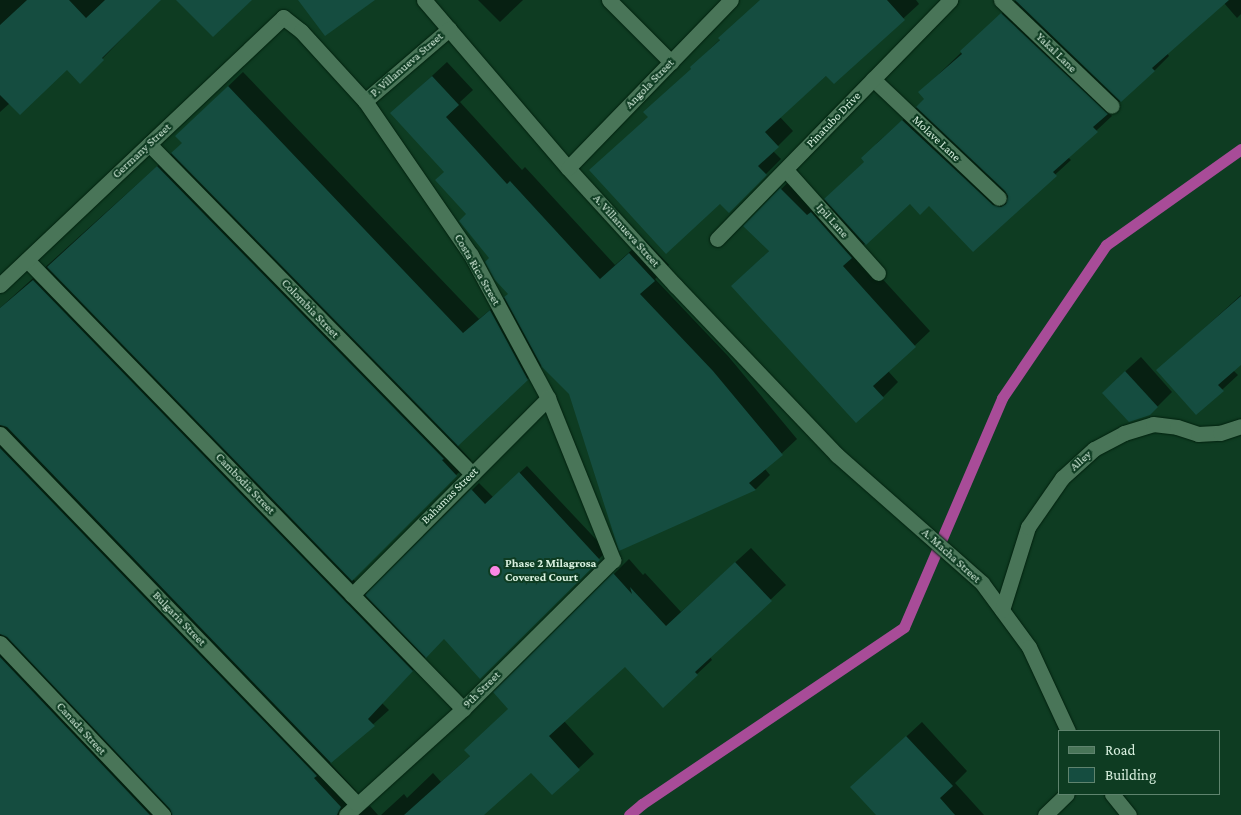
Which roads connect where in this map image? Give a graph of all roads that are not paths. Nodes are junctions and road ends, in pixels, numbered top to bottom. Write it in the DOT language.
graph roads {
  1 [pos="424,0"];
  2 [pos="609,0"];
  3 [pos="731,0"];
  4 [pos="950,0"];
  5 [pos="1001,0"];
  6 [pos="283,17"];
  7 [pos="449,28"];
  8 [pos="672,62"];
  9 [pos="873,79"];
  10 [pos="365,101"];
  11 [pos="1112,106"];
  12 [pos="149,144"];
  13 [pos="568,168"];
  14 [pos="786,170"];
  15 [pos="999,198"];
  16 [pos="717,239"];
  17 [pos="27,260"];
  18 [pos="878,273"];
  19 [pos="0,285"];
  20 [pos="548,398"];
  21 [pos="1241,426"];
  22 [pos="0,434"];
  23 [pos="837,455"];
  24 [pos="472,474"];
  25 [pos="614,560"];
  26 [pos="352,595"];
  27 [pos="1002,610"];
  28 [pos="0,643"];
  29 [pos="463,709"];
  30 [pos="1068,730"];
  31 [pos="1066,795"];
  32 [pos="1113,795"];
  33 [pos="357,804"];
  34 [pos="162,815"];
  35 [pos="346,815"];
  36 [pos="1045,815"];
  37 [pos="1129,815"];
  1 -- 7 [label="street, A. Villanueva Street"];
  2 -- 8 [label="street"];
  3 -- 8 [label="street, Angola Street"];
  4 -- 9 [label="street, Pinatubo Drive"];
  5 -- 11 [label="street, Yakal Lane"];
  6 -- 10 [label="street, Costa Rica Street"];
  6 -- 12 [label="street, Germany Street"];
  7 -- 10 [label="street, P. Villanueva Street"];
  7 -- 13 [label="street, A. Villanueva Street"];
  8 -- 13 [label="street, Angola Street"];
  9 -- 14 [label="street, Pinatubo Drive"];
  9 -- 15 [label="street, Molave Lane"];
  10 -- 20 [label="street, Costa Rica Street"];
  12 -- 17 [label="street, Germany Street"];
  12 -- 24 [label="street, Colombia Street"];
  13 -- 23 [label="street, A. Villanueva Street"];
  14 -- 16 [label="street, Pinatubo Drive"];
  14 -- 18 [label="street, Ipil Lane"];
  17 -- 19 [label="street, Germany Street"];
  17 -- 26 [label="street, Cambodia Street"];
  20 -- 24 [label="street, Bahamas Street"];
  20 -- 25 [label="street, Costa Rica Street"];
  21 -- 27 [label="street, Alley"];
  22 -- 33 [label="street, Bulgaria Street"];
  23 -- 27 [label="street, A. Macha Street"];
  24 -- 26 [label="street, Bahamas Street"];
  25 -- 29 [label="street, 9th Street"];
  26 -- 29 [label="street, Cambodia Street"];
  27 -- 30 [label="street, A. Macha Street"];
  28 -- 34 [label="street, Canada Street"];
  29 -- 33 [label="street, 9th Street"];
  31 -- 36 [label="street"];
  32 -- 37 [label="street"];
  33 -- 35 [label="street, 9th Street"];
}
